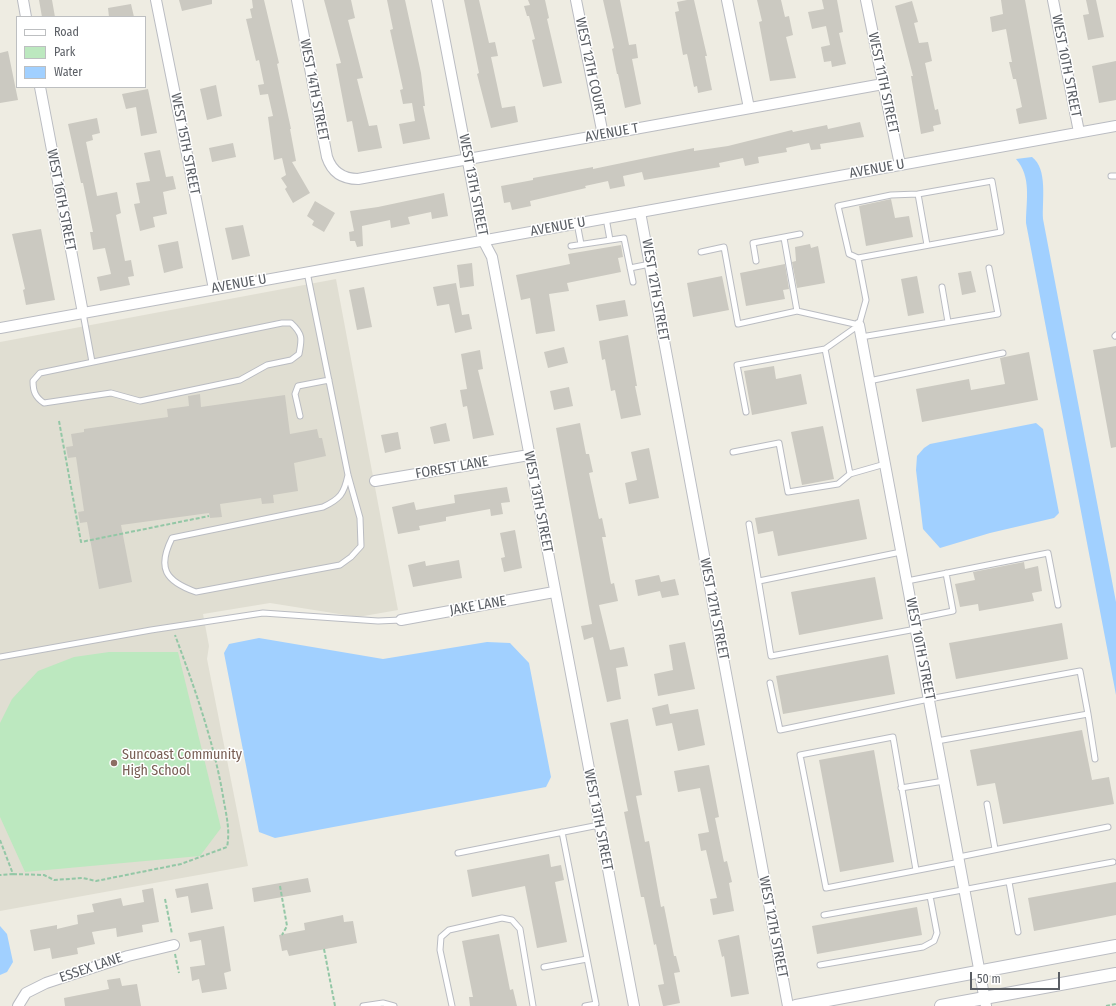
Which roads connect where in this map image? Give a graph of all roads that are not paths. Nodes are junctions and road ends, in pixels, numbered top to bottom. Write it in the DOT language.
graph roads {
  1 [pos="23,0"];
  2 [pos="156,0"];
  3 [pos="296,0"];
  4 [pos="436,0"];
  5 [pos="576,0"];
  6 [pos="727,0"];
  7 [pos="866,0"];
  8 [pos="1053,0"];
  9 [pos="26,16"];
  10 [pos="883,84"];
  11 [pos="40,88"];
  12 [pos="749,108"];
  13 [pos="1116,126"];
  14 [pos="1079,132"];
  15 [pos="603,135"];
  16 [pos="468,159"];
  17 [pos="900,165"];
  18 [pos="341,176"];
  19 [pos="918,194"];
  20 [pos="640,212"];
  21 [pos="606,218"];
  22 [pos="577,223"];
  23 [pos="800,234"];
  24 [pos="784,238"];
  25 [pos="484,240"];
  26 [pos="610,240"];
  27 [pos="581,244"];
  28 [pos="927,245"];
  29 [pos="571,246"];
  30 [pos="701,252"];
  31 [pos="858,258"];
  32 [pos="756,261"];
  33 [pos="650,264"];
  34 [pos="630,268"];
  35 [pos="988,268"];
  36 [pos="307,272"];
  37 [pos="633,282"];
  38 [pos="942,287"];
  39 [pos="214,289"];
  40 [pos="797,311"];
  41 [pos="83,312"];
  42 [pos="948,322"];
  43 [pos="859,325"];
  44 [pos="0,328"];
  45 [pos="861,337"];
  46 [pos="825,349"];
  47 [pos="1003,353"];
  48 [pos="92,362"];
  49 [pos="329,380"];
  50 [pos="869,381"];
  51 [pos="746,412"];
  52 [pos="300,416"];
  53 [pos="733,452"];
  54 [pos="529,455"];
  55 [pos="885,464"];
  56 [pos="850,474"];
  57 [pos="348,475"];
  58 [pos="375,481"];
  59 [pos="749,524"];
  60 [pos="901,552"];
  61 [pos="946,573"];
  62 [pos="759,581"];
  63 [pos="907,581"];
  64 [pos="554,592"];
  65 [pos="1058,606"];
  66 [pos="914,619"];
  67 [pos="401,620"];
  68 [pos="916,630"];
  69 [pos="0,657"];
  70 [pos="770,683"];
  71 [pos="929,699"];
  72 [pos="1088,714"];
  73 [pos="937,741"];
  74 [pos="1095,758"];
  75 [pos="944,781"];
  76 [pos="901,788"];
  77 [pos="987,804"];
  78 [pos="599,824"];
  79 [pos="1108,827"];
  80 [pos="562,832"];
  81 [pos="995,849"];
  82 [pos="458,853"];
  83 [pos="959,859"];
  84 [pos="1113,862"];
  85 [pos="916,870"];
  86 [pos="1009,882"];
  87 [pos="965,889"];
  88 [pos="930,896"];
  89 [pos="824,915"];
  90 [pos="1018,932"];
  91 [pos="174,946"];
  92 [pos="1116,946"];
  93 [pos="587,959"];
  94 [pos="820,965"];
  95 [pos="544,967"];
  96 [pos="980,972"];
  97 [pos="1116,974"];
  98 [pos="985,1002"];
  99 [pos="18,1006"];
  100 [pos="363,1006"];
  101 [pos="394,1006"];
  102 [pos="452,1006"];
  103 [pos="533,1006"];
  104 [pos="585,1006"];
  105 [pos="634,1006"];
  106 [pos="788,1006"];
  107 [pos="796,1006"];
  108 [pos="942,1006"];
  1 -- 9 [label="street"];
  2 -- 39 [label="street, WEST 15TH STREET"];
  3 -- 18 [label="street, WEST 14TH STREET"];
  4 -- 16 [label="street, WEST 13TH STREET"];
  5 -- 15 [label="street, WEST 12TH COURT"];
  6 -- 12 [label="street"];
  7 -- 10 [label="street, WEST 11TH STREET"];
  8 -- 14 [label="street, WEST 10TH STREET"];
  10 -- 12 [label="street, AVENUE T"];
  10 -- 17 [label="street, WEST 11TH STREET"];
  11 -- 41 [label="street, WEST 16TH STREET"];
  12 -- 15 [label="street, AVENUE T"];
  13 -- 14 [label="street, AVENUE U"];
  14 -- 17 [label="street, AVENUE U"];
  15 -- 16 [label="street, AVENUE T"];
  16 -- 18 [label="street, AVENUE T"];
  16 -- 25 [label="street, WEST 13TH STREET"];
  17 -- 20 [label="street, AVENUE U"];
  19 -- 28 [label="lane"];
  19 -- 28 [label="lane"];
  19 -- 31 [label="lane"];
  20 -- 21 [label="street, AVENUE U"];
  20 -- 33 [label="street, WEST 12TH STREET"];
  21 -- 22 [label="street, AVENUE U"];
  21 -- 26 [label="lane"];
  22 -- 25 [label="street, AVENUE U"];
  22 -- 27 [label="lane"];
  23 -- 24 [label="lane"];
  24 -- 32 [label="lane"];
  24 -- 40 [label="lane"];
  25 -- 36 [label="street, AVENUE U"];
  25 -- 54 [label="street, WEST 13TH STREET"];
  26 -- 27 [label="lane"];
  26 -- 34 [label="lane"];
  27 -- 29 [label="lane"];
  28 -- 31 [label="lane"];
  30 -- 40 [label="lane"];
  31 -- 43 [label="lane"];
  33 -- 34 [label="lane"];
  33 -- 106 [label="street, WEST 12TH STREET"];
  34 -- 37 [label="lane"];
  35 -- 42 [label="lane"];
  36 -- 39 [label="street, AVENUE U"];
  36 -- 49 [label="lane"];
  38 -- 42 [label="lane"];
  39 -- 41 [label="street, AVENUE U"];
  40 -- 43 [label="lane"];
  41 -- 44 [label="street, AVENUE U"];
  41 -- 48 [label="lane"];
  42 -- 45 [label="lane"];
  43 -- 45 [label="street, WEST 10TH STREET"];
  43 -- 46 [label="lane"];
  45 -- 50 [label="street, WEST 10TH STREET"];
  46 -- 51 [label="lane"];
  46 -- 56 [label="lane"];
  47 -- 50 [label="lane"];
  48 -- 48 [label="lane"];
  49 -- 52 [label="lane"];
  49 -- 57 [label="lane"];
  50 -- 55 [label="street, WEST 10TH STREET"];
  53 -- 56 [label="lane"];
  54 -- 58 [label="street, FOREST LANE"];
  54 -- 64 [label="street, WEST 13TH STREET"];
  55 -- 56 [label="lane"];
  55 -- 60 [label="street, WEST 10TH STREET"];
  57 -- 57 [label="lane"];
  59 -- 62 [label="lane"];
  60 -- 62 [label="lane"];
  60 -- 63 [label="street, WEST 10TH STREET"];
  61 -- 63 [label="lane"];
  61 -- 65 [label="lane"];
  61 -- 66 [label="lane"];
  62 -- 68 [label="lane"];
  63 -- 66 [label="street, WEST 10TH STREET"];
  64 -- 67 [label="street, JAKE LANE"];
  64 -- 78 [label="street, WEST 13TH STREET"];
  66 -- 68 [label="street, WEST 10TH STREET"];
  67 -- 69 [label="lane"];
  68 -- 71 [label="street, WEST 10TH STREET"];
  70 -- 71 [label="lane"];
  71 -- 72 [label="lane"];
  71 -- 73 [label="street, WEST 10TH STREET"];
  72 -- 73 [label="lane"];
  72 -- 74 [label="lane"];
  73 -- 75 [label="street, WEST 10TH STREET"];
  75 -- 76 [label="lane"];
  75 -- 83 [label="street, WEST 10TH STREET"];
  76 -- 85 [label="lane"];
  76 -- 85 [label="lane"];
  77 -- 81 [label="lane"];
  78 -- 80 [label="lane"];
  78 -- 105 [label="street, WEST 13TH STREET"];
  79 -- 81 [label="lane"];
  80 -- 82 [label="lane"];
  80 -- 93 [label="lane"];
  81 -- 83 [label="lane"];
  83 -- 85 [label="lane"];
  83 -- 87 [label="street, WEST 10TH STREET"];
  84 -- 86 [label="lane"];
  86 -- 87 [label="lane"];
  86 -- 90 [label="lane"];
  87 -- 88 [label="lane"];
  87 -- 96 [label="street, WEST 10TH STREET"];
  88 -- 89 [label="lane"];
  88 -- 94 [label="lane"];
  91 -- 99 [label="street, ESSEX LANE"];
  92 -- 96 [label="street"];
  93 -- 95 [label="lane"];
  93 -- 104 [label="lane"];
  96 -- 98 [label="street, WEST 10TH STREET"];
  96 -- 107 [label="street"];
  97 -- 98 [label="street"];
  98 -- 108 [label="street"];
  100 -- 101 [label="lane"];
  102 -- 103 [label="lane"];
}
